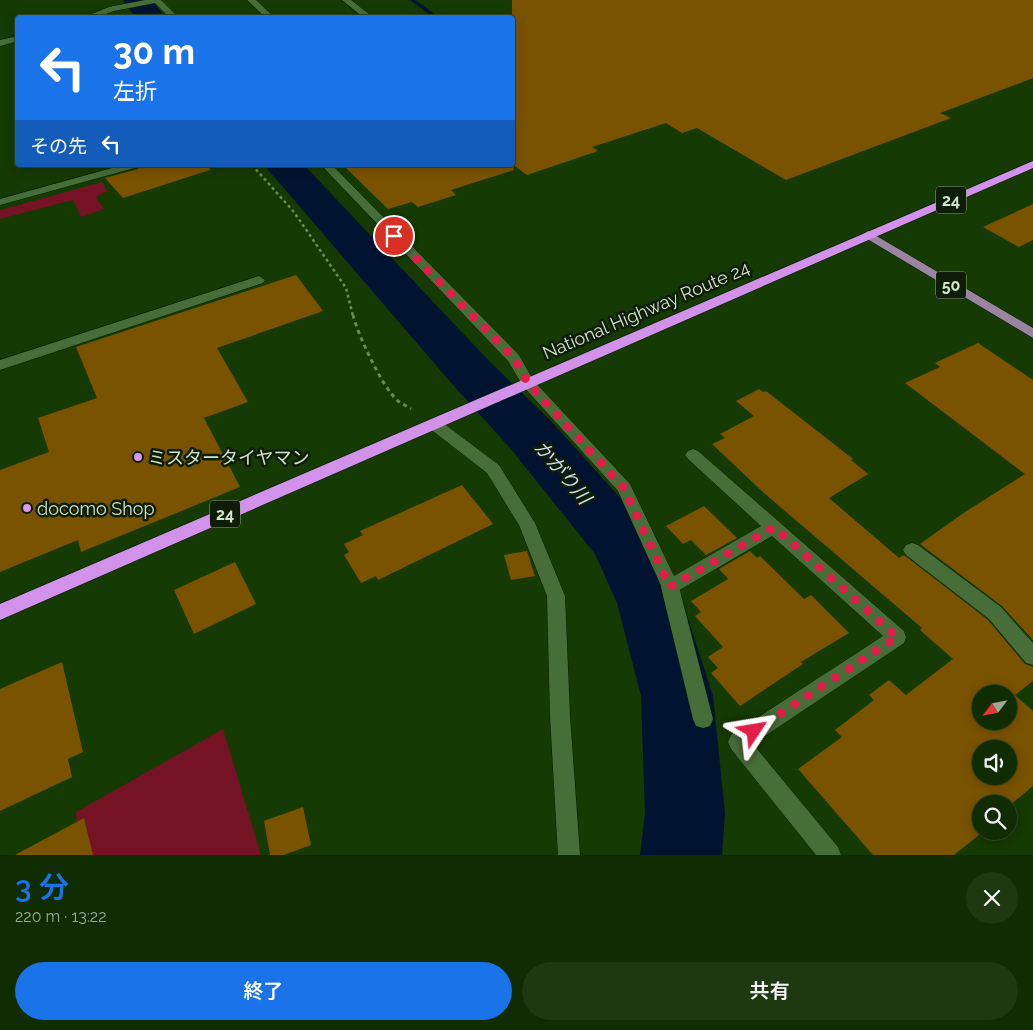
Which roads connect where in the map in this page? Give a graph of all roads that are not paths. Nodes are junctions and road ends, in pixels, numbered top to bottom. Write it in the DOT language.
graph roads {
  1 [pos="157,0"];
  2 [pos="251,0"];
  3 [pos="346,0"];
  4 [pos="95,15"];
  5 [pos="172,15"];
  6 [pos="268,15"];
  7 [pos="366,15"];
  8 [pos="15,39"];
  9 [pos="0,43"];
  10 [pos="1033,164"];
  11 [pos="127,167"];
  12 [pos="328,167"];
  13 [pos="0,202"];
  14 [pos="868,235"];
  15 [pos="259,280"];
  16 [pos="1033,334"];
  17 [pos="0,365"];
  18 [pos="523,385"];
  19 [pos="442,420"];
  20 [pos="693,455"];
  21 [pos="774,527"];
  22 [pos="912,550"];
  23 [pos="670,587"];
  24 [pos="0,612"];
  25 [pos="1033,657"];
  26 [pos="703,719"];
  27 [pos="569,855"];
  28 [pos="830,855"];
  1 -- 4 [label="street"];
  1 -- 5 [label="street"];
  2 -- 6 [label="street"];
  3 -- 7 [label="street"];
  8 -- 9 [label="street"];
  10 -- 14 [label="highway, National Highway Route 24 / 24"];
  11 -- 13 [label="street"];
  12 -- 18 [label="street"];
  14 -- 16 [label="main road, 50"];
  14 -- 18 [label="highway, National Highway Route 24 / 24"];
  15 -- 17 [label="street"];
  18 -- 19 [label="highway, National Highway Route 24 / 24"];
  18 -- 23 [label="street"];
  19 -- 24 [label="highway, National Highway Route 24 / 24"];
  19 -- 27 [label="street"];
  20 -- 21 [label="street"];
  21 -- 23 [label="street"];
  21 -- 28 [label="street"];
  22 -- 25 [label="street"];
  23 -- 26 [label="street"];
}
